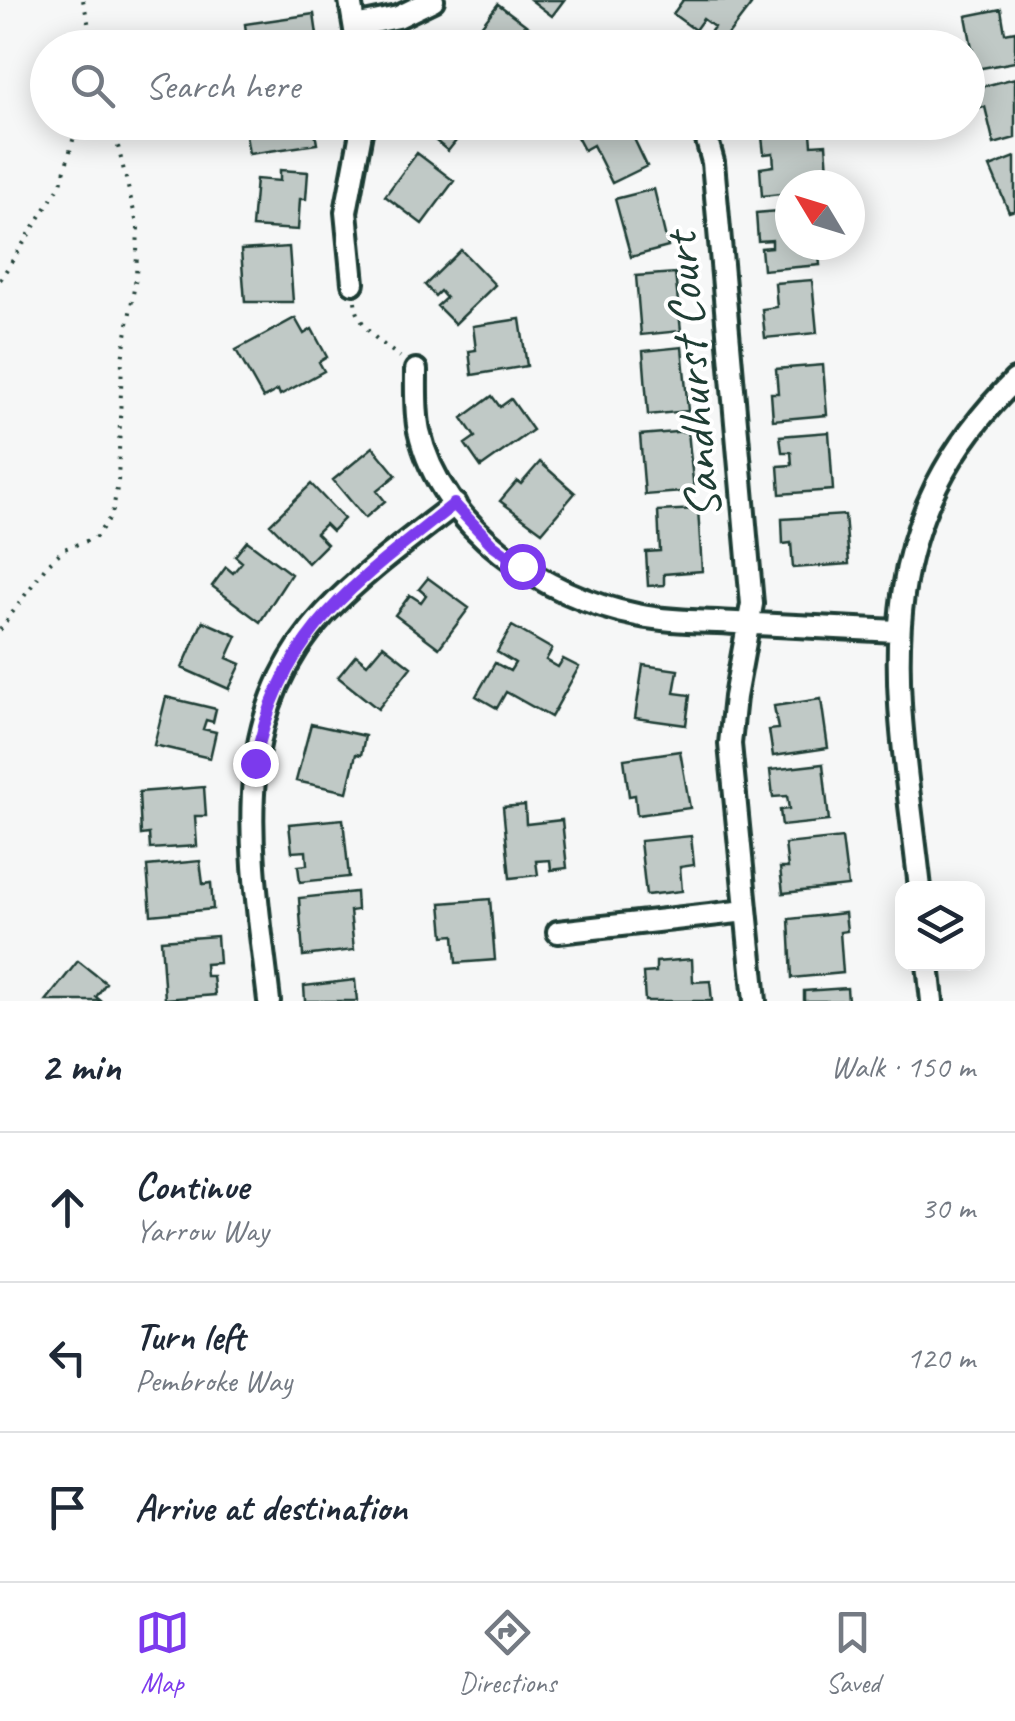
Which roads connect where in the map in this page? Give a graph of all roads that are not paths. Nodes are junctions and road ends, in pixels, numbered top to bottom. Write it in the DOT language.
graph roads {
  1 [pos="350,0"];
  2 [pos="433,0"];
  3 [pos="355,26"];
  4 [pos="356,30"];
  5 [pos="360,140"];
  6 [pos="707,140"];
  7 [pos="353,283"];
  8 [pos="416,370"];
  9 [pos="1015,380"];
  10 [pos="454,504"];
  11 [pos="749,624"];
  12 [pos="897,631"];
  13 [pos="919,881"];
  14 [pos="746,911"];
  15 [pos="558,932"];
  16 [pos="929,971"];
  17 [pos="269,1001"];
  18 [pos="756,1001"];
  19 [pos="932,1001"];
  1 -- 3 [label="street"];
  2 -- 3 [label="street"];
  3 -- 4 [label="street"];
  5 -- 7 [label="street"];
  6 -- 11 [label="street, Sandhurst Court"];
  8 -- 10 [label="street"];
  9 -- 12 [label="street"];
  10 -- 11 [label="street"];
  10 -- 17 [label="street"];
  11 -- 12 [label="street"];
  11 -- 14 [label="street, Sandhurst Court"];
  12 -- 13 [label="street"];
  14 -- 15 [label="street"];
  14 -- 18 [label="street, Sandhurst Court"];
  16 -- 19 [label="street"];
}
